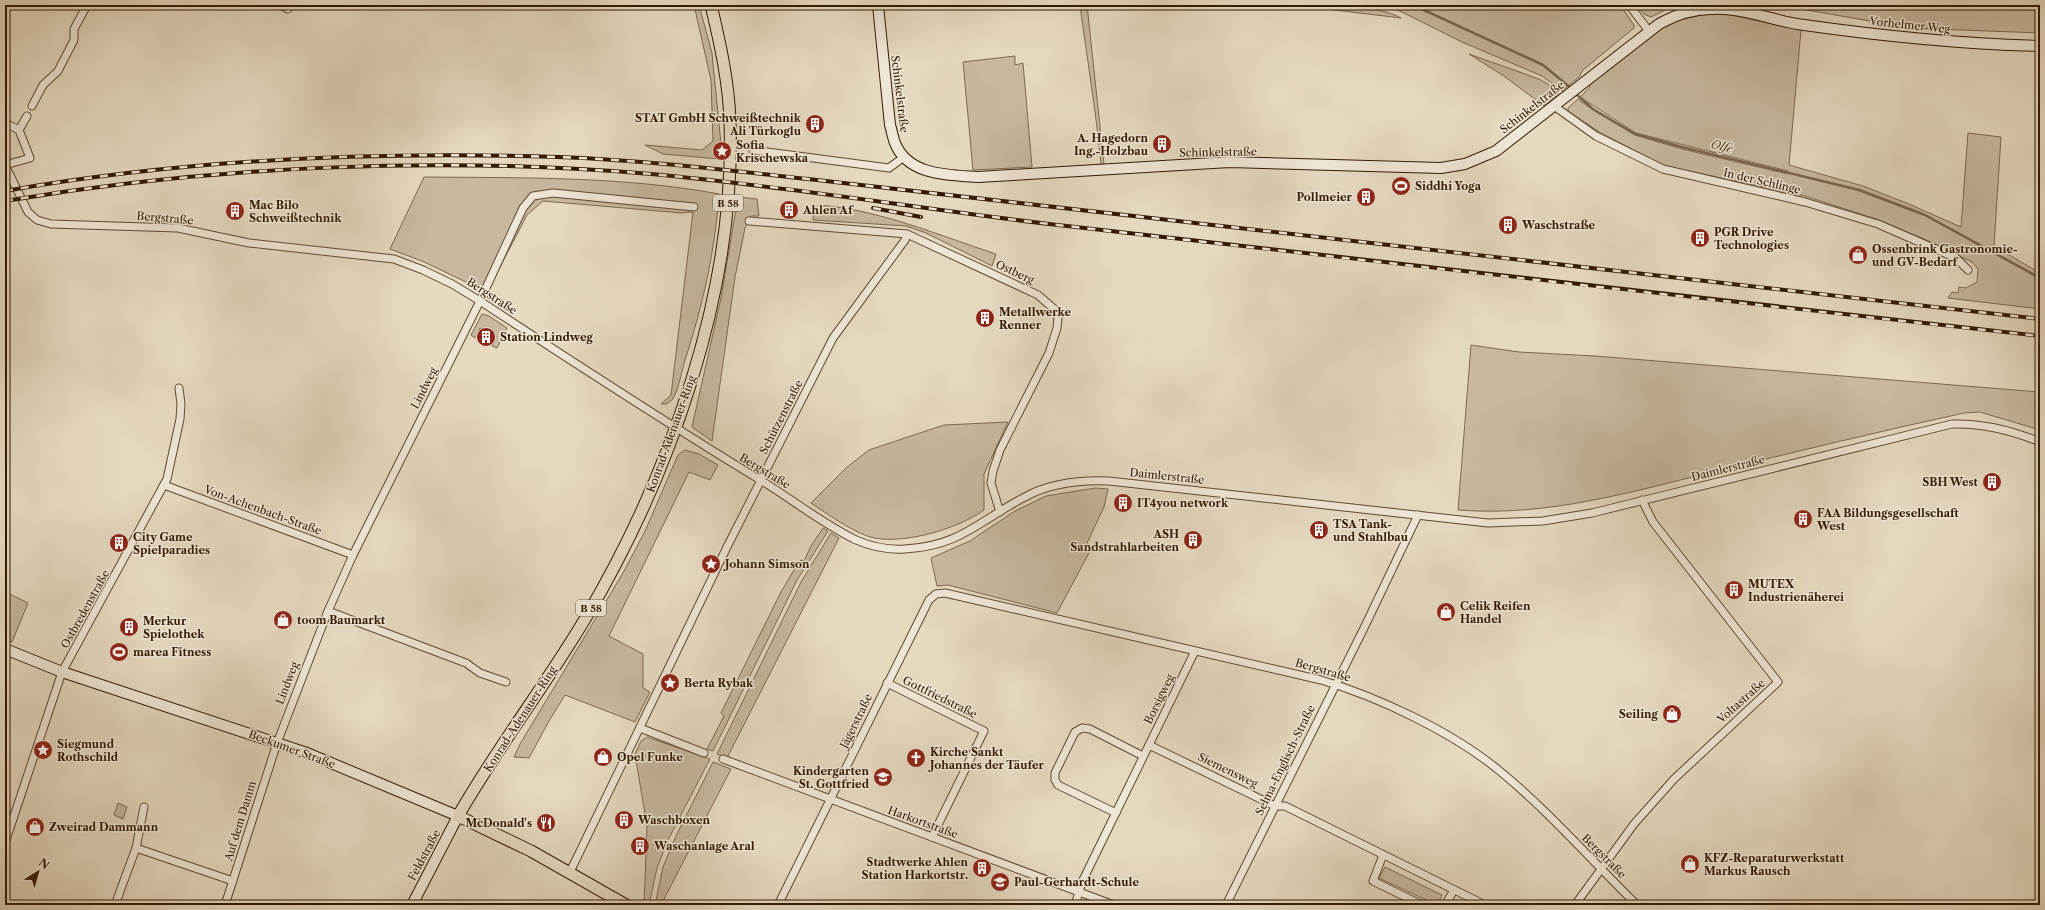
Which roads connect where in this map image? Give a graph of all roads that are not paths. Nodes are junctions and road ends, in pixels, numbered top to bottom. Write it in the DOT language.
graph roads {
  1 [pos="87,5"];
  2 [pos="281,5"];
  3 [pos="711,5"];
  4 [pos="878,5"];
  5 [pos="1629,5"];
  6 [pos="289,7"];
  7 [pos="1649,31"];
  8 [pos="2040,46"];
  9 [pos="32,106"];
  10 [pos="1554,106"];
  11 [pos="27,116"];
  12 [pos="5,123"];
  13 [pos="19,130"];
  14 [pos="753,150"];
  15 [pos="904,157"];
  16 [pos="5,165"];
  17 [pos="694,207"];
  18 [pos="750,221"];
  19 [pos="907,234"];
  20 [pos="1968,270"];
  21 [pos="480,301"];
  22 [pos="179,388"];
  23 [pos="675,427"];
  24 [pos="2040,442"];
  25 [pos="762,481"];
  26 [pos="164,485"];
  27 [pos="1642,500"];
  28 [pos="1000,512"];
  29 [pos="1418,515"];
  30 [pos="928,547"];
  31 [pos="353,555"];
  32 [pos="936,594"];
  33 [pos="328,611"];
  34 [pos="5,649"];
  35 [pos="1195,651"];
  36 [pos="62,672"];
  37 [pos="506,682"];
  38 [pos="887,683"];
  39 [pos="1335,684"];
  40 [pos="640,728"];
  41 [pos="277,743"];
  42 [pos="1149,745"];
  43 [pos="704,753"];
  44 [pos="1143,756"];
  45 [pos="723,759"];
  46 [pos="830,799"];
  47 [pos="1275,806"];
  48 [pos="144,807"];
  49 [pos="1116,812"];
  50 [pos="458,816"];
  51 [pos="932,837"];
  52 [pos="5,843"];
  53 [pos="136,848"];
  54 [pos="1383,855"];
  55 [pos="1601,869"];
  56 [pos="570,872"];
  57 [pos="233,881"];
  58 [pos="1454,890"];
  59 [pos="1080,892"];
  60 [pos="115,905"];
  61 [pos="225,905"];
  62 [pos="412,905"];
  63 [pos="626,905"];
  64 [pos="778,905"];
  65 [pos="1075,905"];
  66 [pos="1114,905"];
  67 [pos="1226,905"];
  68 [pos="1422,905"];
  69 [pos="1445,905"];
  70 [pos="1485,905"];
  71 [pos="1575,905"];
  72 [pos="1638,905"];
  1 -- 9 [label="street"];
  2 -- 6 [label="street"];
  3 -- 23 [label="main road, Konrad-Adenauer-Ring / B 58"];
  4 -- 15 [label="street, Schinkelstraße"];
  5 -- 7 [label="street"];
  7 -- 8 [label="street, Vorhelmer Weg"];
  7 -- 10 [label="street, Schinkelstraße"];
  10 -- 15 [label="street, Schinkelstraße"];
  10 -- 20 [label="street, In der Schlinge"];
  11 -- 13 [label="street"];
  12 -- 13 [label="street"];
  13 -- 16 [label="street"];
  14 -- 15 [label="street"];
  16 -- 21 [label="street, Bergstraße"];
  17 -- 21 [label="street, Lindweg"];
  18 -- 19 [label="street, Ostberg"];
  19 -- 25 [label="street, Schützenstraße"];
  19 -- 28 [label="street, Ostberg"];
  21 -- 23 [label="street, Bergstraße"];
  21 -- 31 [label="street, Lindweg"];
  22 -- 26 [label="street, Ostbredenstraße"];
  23 -- 25 [label="street, Bergstraße"];
  23 -- 50 [label="main road, Konrad-Adenauer-Ring / B 58"];
  24 -- 27 [label="street, Daimlerstraße"];
  25 -- 30 [label="street, Bergstraße"];
  25 -- 40 [label="street, Schützenstraße"];
  26 -- 31 [label="street, Von-Achenbach-Straße"];
  26 -- 36 [label="street, Ostbredenstraße"];
  27 -- 29 [label="street, Daimlerstraße"];
  27 -- 55 [label="street, Voltastraße"];
  28 -- 29 [label="street, Daimlerstraße"];
  28 -- 30 [label="street, Daimlerstraße"];
  29 -- 39 [label="street, Selma-Englisch-Straße"];
  31 -- 33 [label="street, Lindweg"];
  32 -- 35 [label="street, Bergstraße"];
  32 -- 38 [label="street, Jägerstraße"];
  33 -- 37 [label="street"];
  33 -- 41 [label="street, Lindweg"];
  34 -- 36 [label="street, Beckumer Straße"];
  35 -- 39 [label="street, Bergstraße"];
  35 -- 42 [label="street, Borsigweg"];
  36 -- 41 [label="street, Beckumer Straße"];
  36 -- 52 [label="street, Ostbredenstraße"];
  38 -- 46 [label="street, Jägerstraße"];
  38 -- 51 [label="street, Gottfriedstraße"];
  39 -- 47 [label="street, Selma-Englisch-Straße"];
  39 -- 55 [label="street, Bergstraße"];
  40 -- 43 [label="street"];
  40 -- 56 [label="street, Schützenstraße"];
  41 -- 50 [label="street, Beckumer Straße"];
  41 -- 57 [label="street, Auf dem Damm"];
  42 -- 44 [label="street, Borsigweg"];
  42 -- 47 [label="street, Siemensweg"];
  44 -- 49 [label="street, Borsigweg"];
  44 -- 49 [label="street"];
  45 -- 46 [label="street, Harkortstraße"];
  46 -- 51 [label="street, Harkortstraße"];
  46 -- 64 [label="street, Jägerstraße"];
  47 -- 54 [label="street, Siemensweg"];
  47 -- 67 [label="street, Selma-Englisch-Straße"];
  48 -- 53 [label="street"];
  49 -- 59 [label="street, Borsigweg"];
  50 -- 56 [label="main road, Beckumer Straße"];
  50 -- 62 [label="street, Feldstraße"];
  51 -- 59 [label="street, Harkortstraße"];
  53 -- 57 [label="street"];
  53 -- 60 [label="street"];
  54 -- 58 [label="street, Siemensweg"];
  54 -- 68 [label="street"];
  55 -- 71 [label="street"];
  55 -- 72 [label="street, Bergstraße"];
  56 -- 63 [label="main road, Beckumer Straße"];
  57 -- 61 [label="street, Auf dem Damm"];
  58 -- 69 [label="street"];
  58 -- 70 [label="street, Siemensweg"];
  59 -- 65 [label="street, Borsigweg"];
  59 -- 66 [label="street, Harkortstraße"];
}
